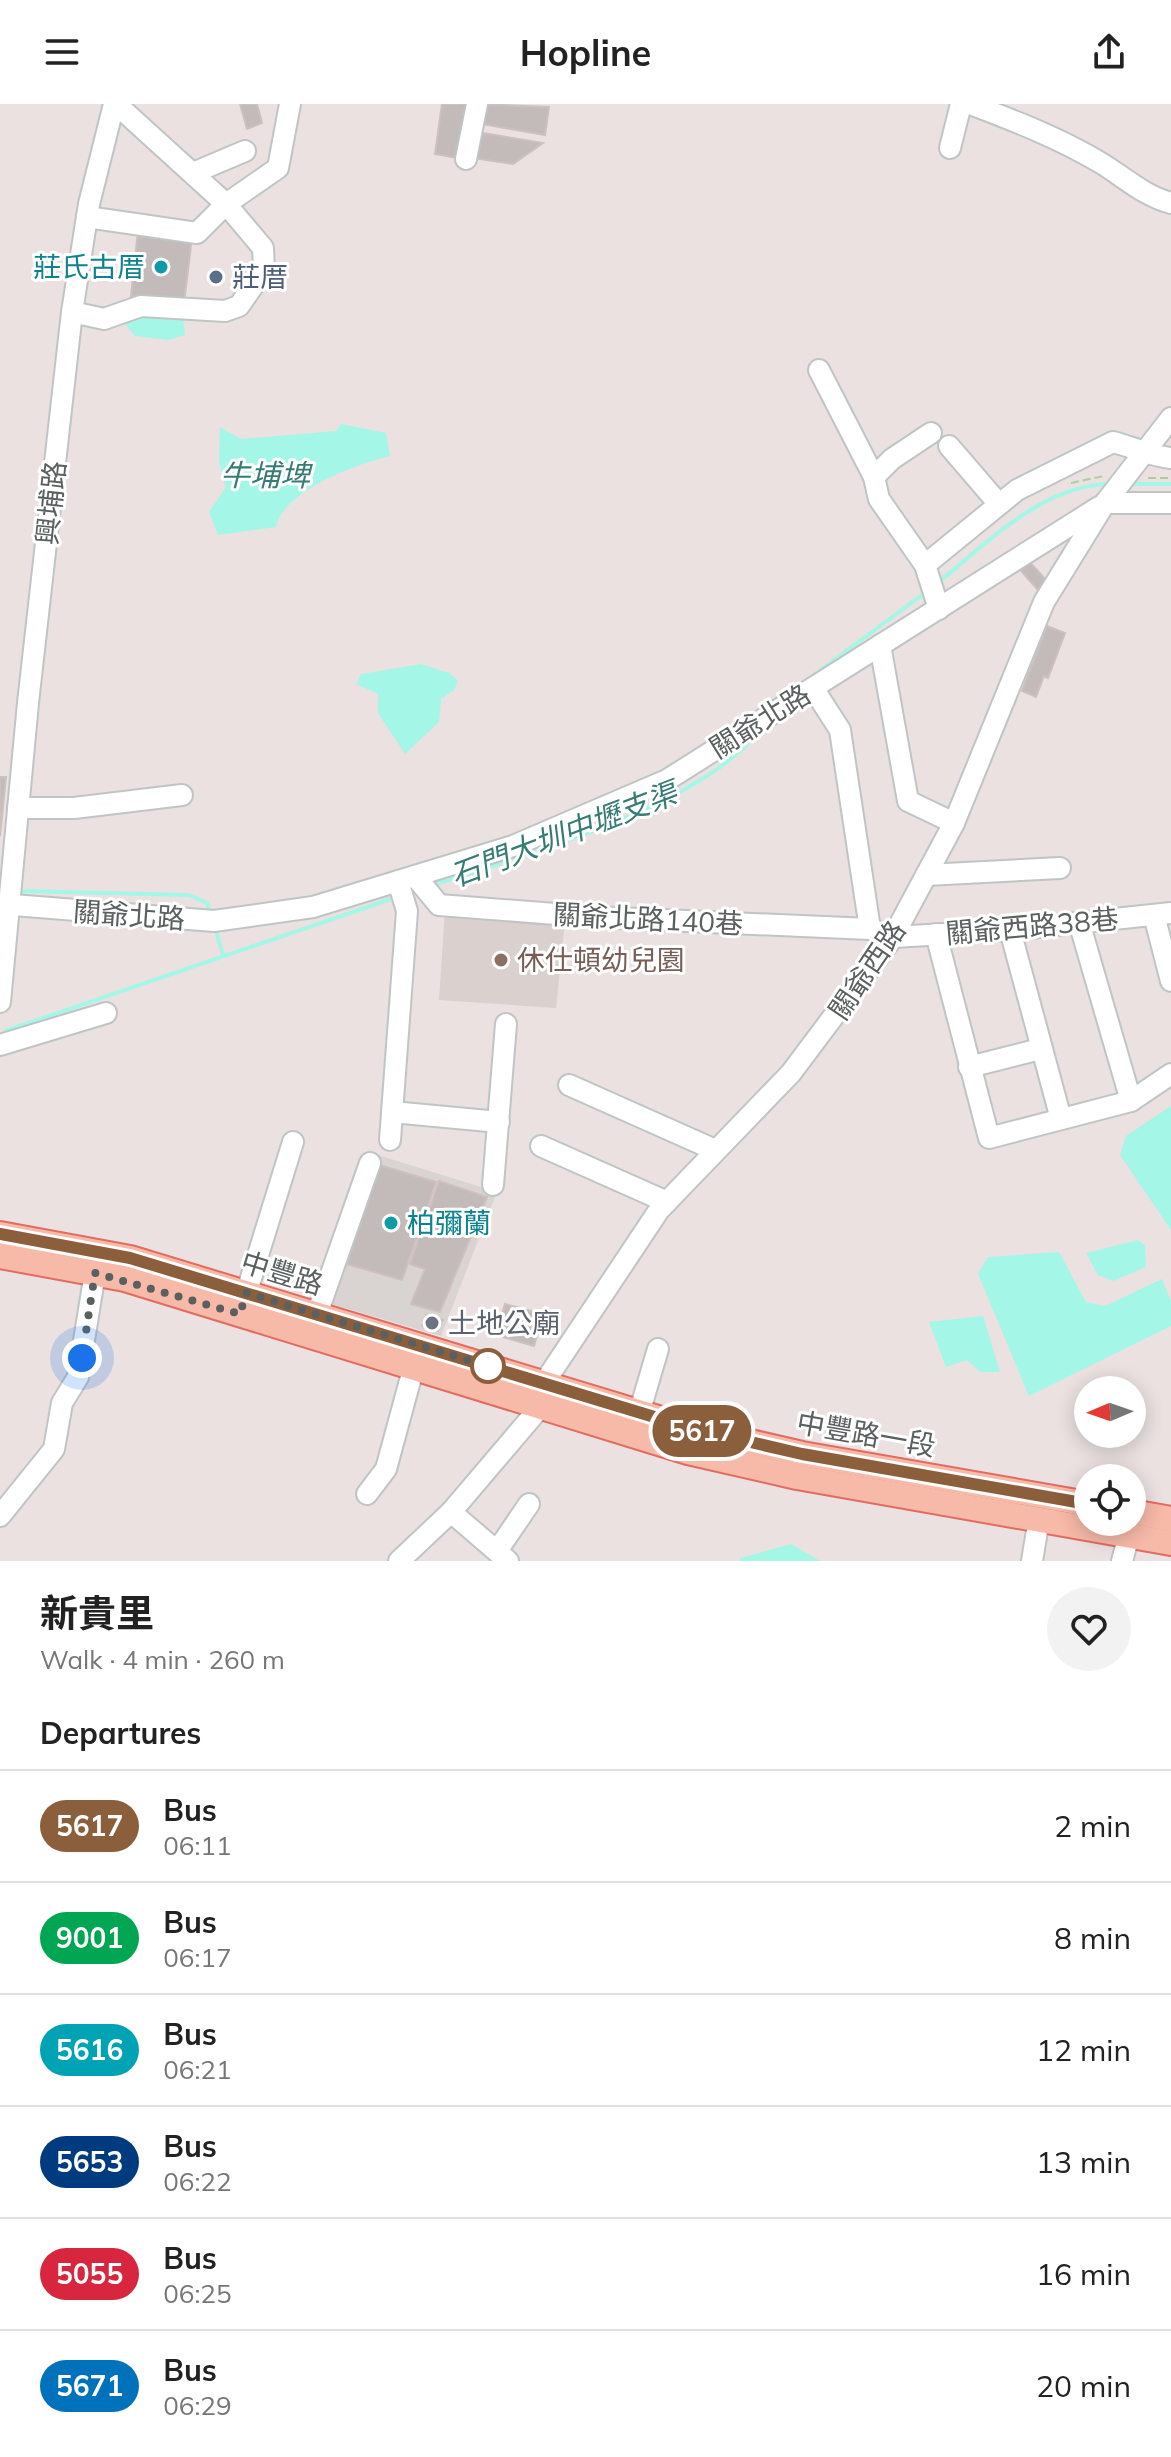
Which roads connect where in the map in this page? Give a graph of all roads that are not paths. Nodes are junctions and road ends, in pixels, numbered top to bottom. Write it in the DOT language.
graph roads {
  1 [pos="115,104"];
  2 [pos="290,104"];
  3 [pos="477,104"];
  4 [pos="961,104"];
  5 [pos="970,104"];
  6 [pos="950,148"];
  7 [pos="245,151"];
  8 [pos="466,159"];
  9 [pos="193,173"];
  10 [pos="1171,203"];
  11 [pos="226,204"];
  12 [pos="87,217"];
  13 [pos="72,312"];
  14 [pos="819,370"];
  15 [pos="1171,418"];
  16 [pos="931,433"];
  17 [pos="949,446"];
  18 [pos="1142,455"];
  19 [pos="1171,458"];
  20 [pos="874,477"];
  21 [pos="998,503"];
  22 [pos="1105,503"];
  23 [pos="1171,503"];
  24 [pos="925,565"];
  25 [pos="939,609"];
  26 [pos="880,645"];
  27 [pos="813,688"];
  28 [pos="182,795"];
  29 [pos="18,808"];
  30 [pos="954,823"];
  31 [pos="1060,868"];
  32 [pos="926,875"];
  33 [pos="407,879"];
  34 [pos="5,905"];
  35 [pos="1162,914"];
  36 [pos="1079,922"];
  37 [pos="870,929"];
  38 [pos="1010,930"];
  39 [pos="936,934"];
  40 [pos="893,937"];
  41 [pos="1171,981"];
  42 [pos="0,1002"];
  43 [pos="106,1013"];
  44 [pos="506,1024"];
  45 [pos="0,1045"];
  46 [pos="1040,1049"];
  47 [pos="969,1067"];
  48 [pos="1171,1074"];
  49 [pos="569,1085"];
  50 [pos="1131,1101"];
  51 [pos="392,1112"];
  52 [pos="1061,1119"];
  53 [pos="499,1122"];
  54 [pos="390,1140"];
  55 [pos="293,1142"];
  56 [pos="541,1146"];
  57 [pos="715,1150"];
  58 [pos="370,1163"];
  59 [pos="493,1185"];
  60 [pos="667,1202"];
  61 [pos="0,1234"];
  62 [pos="0,1256"];
  63 [pos="95,1273"];
  64 [pos="243,1304"];
  65 [pos="317,1314"];
  66 [pos="658,1349"];
  67 [pos="414,1366"];
  68 [pos="543,1394"];
  69 [pos="640,1410"];
  70 [pos="367,1494"];
  71 [pos="1074,1502"];
  72 [pos="529,1504"];
  73 [pos="451,1512"];
  74 [pos="0,1516"];
  75 [pos="1039,1519"];
  76 [pos="1171,1519"];
  77 [pos="1074,1521"];
  78 [pos="1146,1521"];
  79 [pos="1146,1531"];
  80 [pos="1127,1536"];
  81 [pos="1171,1543"];
  82 [pos="503,1556"];
  83 [pos="399,1561"];
  84 [pos="1032,1561"];
  85 [pos="1122,1561"];
  1 -- 9 [label="street"];
  1 -- 12 [label="street, 興埔路"];
  2 -- 11 [label="street"];
  3 -- 8 [label="street"];
  4 -- 6 [label="street"];
  5 -- 10 [label="street"];
  7 -- 9 [label="street"];
  9 -- 11 [label="street"];
  11 -- 12 [label="street"];
  11 -- 13 [label="street"];
  12 -- 13 [label="street, 興埔路"];
  13 -- 29 [label="street, 興埔路"];
  14 -- 20 [label="street"];
  15 -- 18 [label="street"];
  16 -- 20 [label="street"];
  17 -- 21 [label="street"];
  18 -- 19 [label="street"];
  18 -- 21 [label="street"];
  18 -- 22 [label="street"];
  20 -- 24 [label="street"];
  21 -- 24 [label="street"];
  22 -- 23 [label="street"];
  22 -- 25 [label="street, 關爺北路"];
  22 -- 30 [label="street, 關爺西路"];
  24 -- 25 [label="street"];
  25 -- 26 [label="street, 關爺北路"];
  26 -- 27 [label="street, 關爺北路"];
  26 -- 30 [label="street"];
  27 -- 33 [label="street, 關爺北路"];
  27 -- 37 [label="street"];
  28 -- 29 [label="street"];
  29 -- 34 [label="street, 興埔路"];
  30 -- 32 [label="street, 關爺西路"];
  31 -- 32 [label="street"];
  32 -- 40 [label="street, 關爺西路"];
  33 -- 34 [label="street, 關爺北路"];
  33 -- 37 [label="street, 關爺北路140巷"];
  33 -- 51 [label="street"];
  34 -- 42 [label="street, 興埔路"];
  35 -- 36 [label="street, 關爺西路38巷"];
  35 -- 41 [label="street"];
  36 -- 38 [label="street, 關爺西路38巷"];
  36 -- 50 [label="street"];
  37 -- 40 [label="street, 關爺北路140巷"];
  38 -- 39 [label="street, 關爺西路38巷"];
  38 -- 46 [label="street"];
  39 -- 40 [label="street, 關爺西路38巷"];
  39 -- 47 [label="street"];
  40 -- 57 [label="street, 關爺西路"];
  43 -- 45 [label="street"];
  44 -- 53 [label="street"];
  46 -- 47 [label="street"];
  46 -- 52 [label="street"];
  47 -- 52 [label="street"];
  48 -- 50 [label="street"];
  49 -- 57 [label="street"];
  50 -- 52 [label="street"];
  51 -- 53 [label="street"];
  51 -- 54 [label="street"];
  53 -- 59 [label="street"];
  55 -- 64 [label="street"];
  56 -- 60 [label="street"];
  57 -- 60 [label="street, 關爺西路"];
  58 -- 65 [label="street"];
  60 -- 68 [label="street, 關爺西路"];
  61 -- 64 [label="main road, 中豐路"];
  62 -- 63 [label="main road, 中豐路"];
  63 -- 64 [label="main road, 中豐路"];
  63 -- 74 [label="street"];
  64 -- 65 [label="main road, 中豐路"];
  64 -- 67 [label="main road, 中豐路"];
  65 -- 68 [label="main road, 中豐路"];
  66 -- 69 [label="street"];
  67 -- 68 [label="main road, 中豐路"];
  67 -- 70 [label="street"];
  68 -- 69 [label="main road, 中豐路一段"];
  68 -- 73 [label="street, 關爺西路"];
  68 -- 75 [label="main road, 中豐路一段"];
  69 -- 71 [label="main road, 中豐路一段"];
  72 -- 82 [label="street"];
  73 -- 82 [label="street"];
  73 -- 83 [label="street, 關爺西路"];
  75 -- 77 [label="main road, 中豐路一段"];
  75 -- 84 [label="street"];
  76 -- 78 [label="main road, 中豐路一段"];
  79 -- 81 [label="main road, 中豐路一段"];
  80 -- 85 [label="street"];
}
